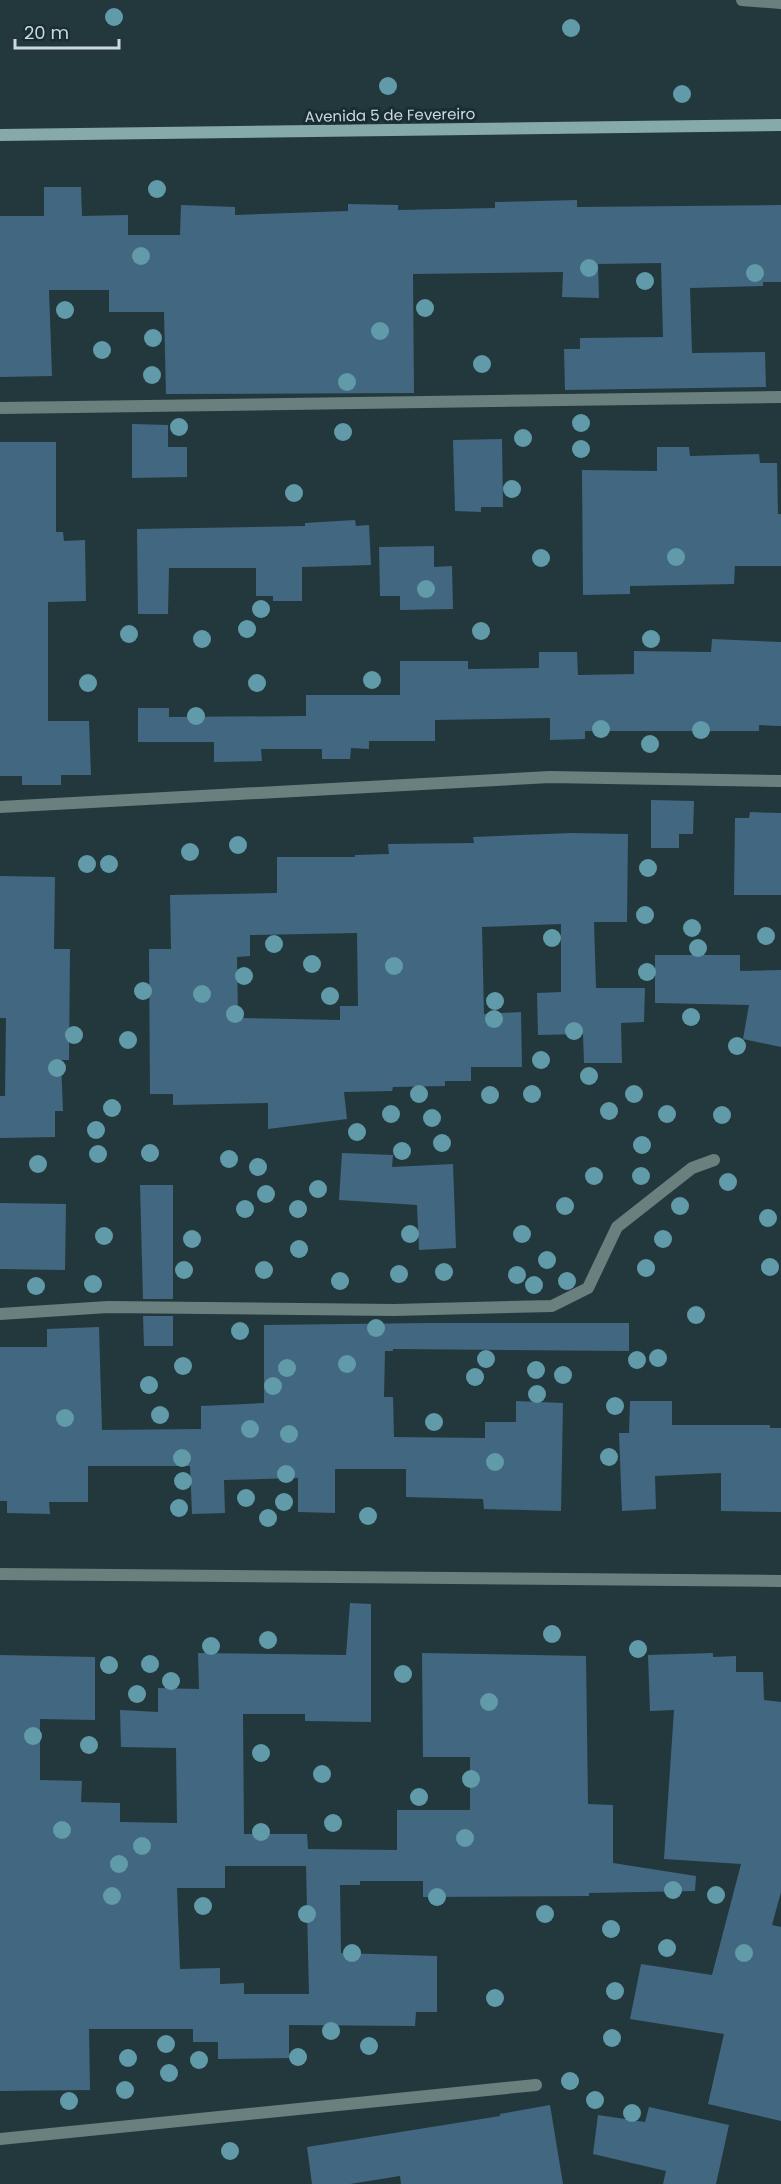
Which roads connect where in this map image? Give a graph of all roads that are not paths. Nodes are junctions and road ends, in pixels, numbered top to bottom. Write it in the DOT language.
graph roads {
  1 [pos="742,0"];
  2 [pos="781,3"];
  3 [pos="781,124"];
  4 [pos="0,135"];
  5 [pos="781,397"];
  6 [pos="0,408"];
  7 [pos="781,781"];
  8 [pos="0,807"];
  9 [pos="714,1160"];
  10 [pos="0,1314"];
  11 [pos="0,1574"];
  12 [pos="781,1581"];
  13 [pos="536,2085"];
  14 [pos="0,2139"];
  1 -- 2 [label="street"];
  3 -- 4 [label="street, Avenida 5 de Fevereiro"];
  5 -- 6 [label="street"];
  7 -- 8 [label="street"];
  9 -- 10 [label="street"];
  11 -- 12 [label="street"];
  13 -- 14 [label="street"];
}
